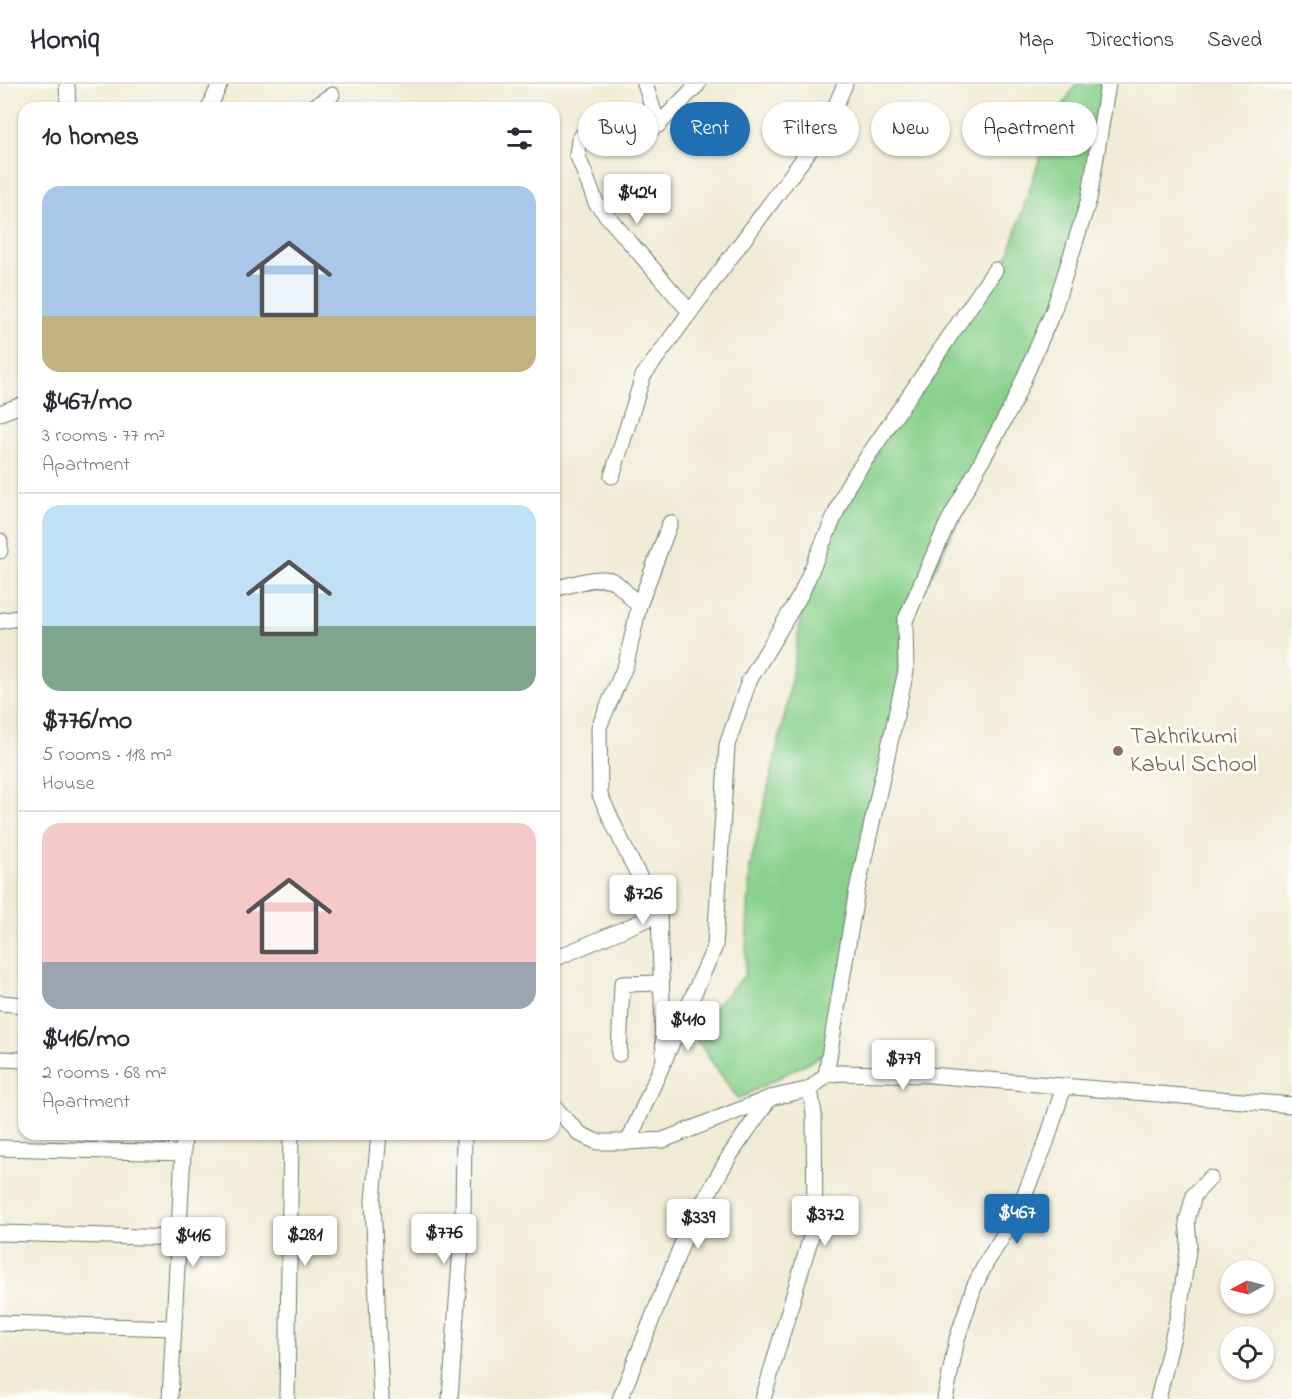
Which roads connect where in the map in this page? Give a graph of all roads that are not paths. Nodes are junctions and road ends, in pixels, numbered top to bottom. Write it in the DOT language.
graph roads {
  1 [pos="67,84"];
  2 [pos="220,84"];
  3 [pos="645,84"];
  4 [pos="698,84"];
  5 [pos="844,84"];
  6 [pos="1108,84"];
  7 [pos="332,95"];
  8 [pos="68,102"];
  9 [pos="212,102"];
  10 [pos="321,102"];
  11 [pos="651,102"];
  12 [pos="658,125"];
  13 [pos="578,147"];
  14 [pos="995,270"];
  15 [pos="690,312"];
  16 [pos="18,406"];
  17 [pos="0,413"];
  18 [pos="612,476"];
  19 [pos="670,524"];
  20 [pos="0,541"];
  21 [pos="0,551"];
  22 [pos="560,587"];
  23 [pos="639,606"];
  24 [pos="18,618"];
  25 [pos="0,621"];
  26 [pos="659,914"];
  27 [pos="560,956"];
  28 [pos="661,983"];
  29 [pos="0,1003"];
  30 [pos="18,1004"];
  31 [pos="619,1054"];
  32 [pos="0,1059"];
  33 [pos="18,1060"];
  34 [pos="664,1064"];
  35 [pos="826,1075"];
  36 [pos="1065,1086"];
  37 [pos="810,1089"];
  38 [pos="770,1098"];
  39 [pos="1292,1105"];
  40 [pos="560,1113"];
  41 [pos="184,1140"];
  42 [pos="291,1140"];
  43 [pos="378,1140"];
  44 [pos="464,1140"];
  45 [pos="628,1142"];
  46 [pos="0,1148"];
  47 [pos="183,1153"];
  48 [pos="1210,1178"];
  49 [pos="0,1233"];
  50 [pos="178,1238"];
  51 [pos="0,1323"];
  52 [pos="174,1328"];
  53 [pos="170,1399"];
  54 [pos="287,1399"];
  55 [pos="381,1399"];
  56 [pos="450,1399"];
  57 [pos="620,1399"];
  58 [pos="763,1399"];
  59 [pos="945,1399"];
  60 [pos="1158,1399"];
  1 -- 8 [label="street"];
  2 -- 9 [label="street"];
  3 -- 11 [label="street"];
  4 -- 12 [label="street"];
  5 -- 15 [label="street"];
  6 -- 35 [label="street"];
  7 -- 10 [label="street"];
  13 -- 15 [label="street"];
  14 -- 34 [label="street"];
  15 -- 18 [label="street"];
  16 -- 17 [label="street"];
  19 -- 23 [label="street"];
  20 -- 21 [label="street"];
  22 -- 23 [label="street"];
  23 -- 26 [label="street"];
  24 -- 25 [label="street"];
  26 -- 27 [label="street"];
  26 -- 28 [label="street"];
  28 -- 31 [label="street"];
  28 -- 34 [label="street"];
  29 -- 30 [label="street"];
  32 -- 33 [label="street"];
  34 -- 45 [label="street"];
  35 -- 36 [label="street"];
  35 -- 37 [label="street"];
  36 -- 39 [label="street"];
  36 -- 59 [label="street"];
  37 -- 38 [label="street"];
  37 -- 58 [label="street"];
  38 -- 45 [label="street"];
  38 -- 57 [label="street"];
  40 -- 45 [label="street"];
  41 -- 47 [label="street"];
  42 -- 54 [label="street"];
  43 -- 55 [label="street"];
  44 -- 56 [label="street"];
  46 -- 47 [label="street"];
  47 -- 50 [label="street"];
  48 -- 60 [label="street"];
  49 -- 50 [label="street"];
  50 -- 52 [label="street"];
  51 -- 52 [label="street"];
  52 -- 53 [label="street"];
}
